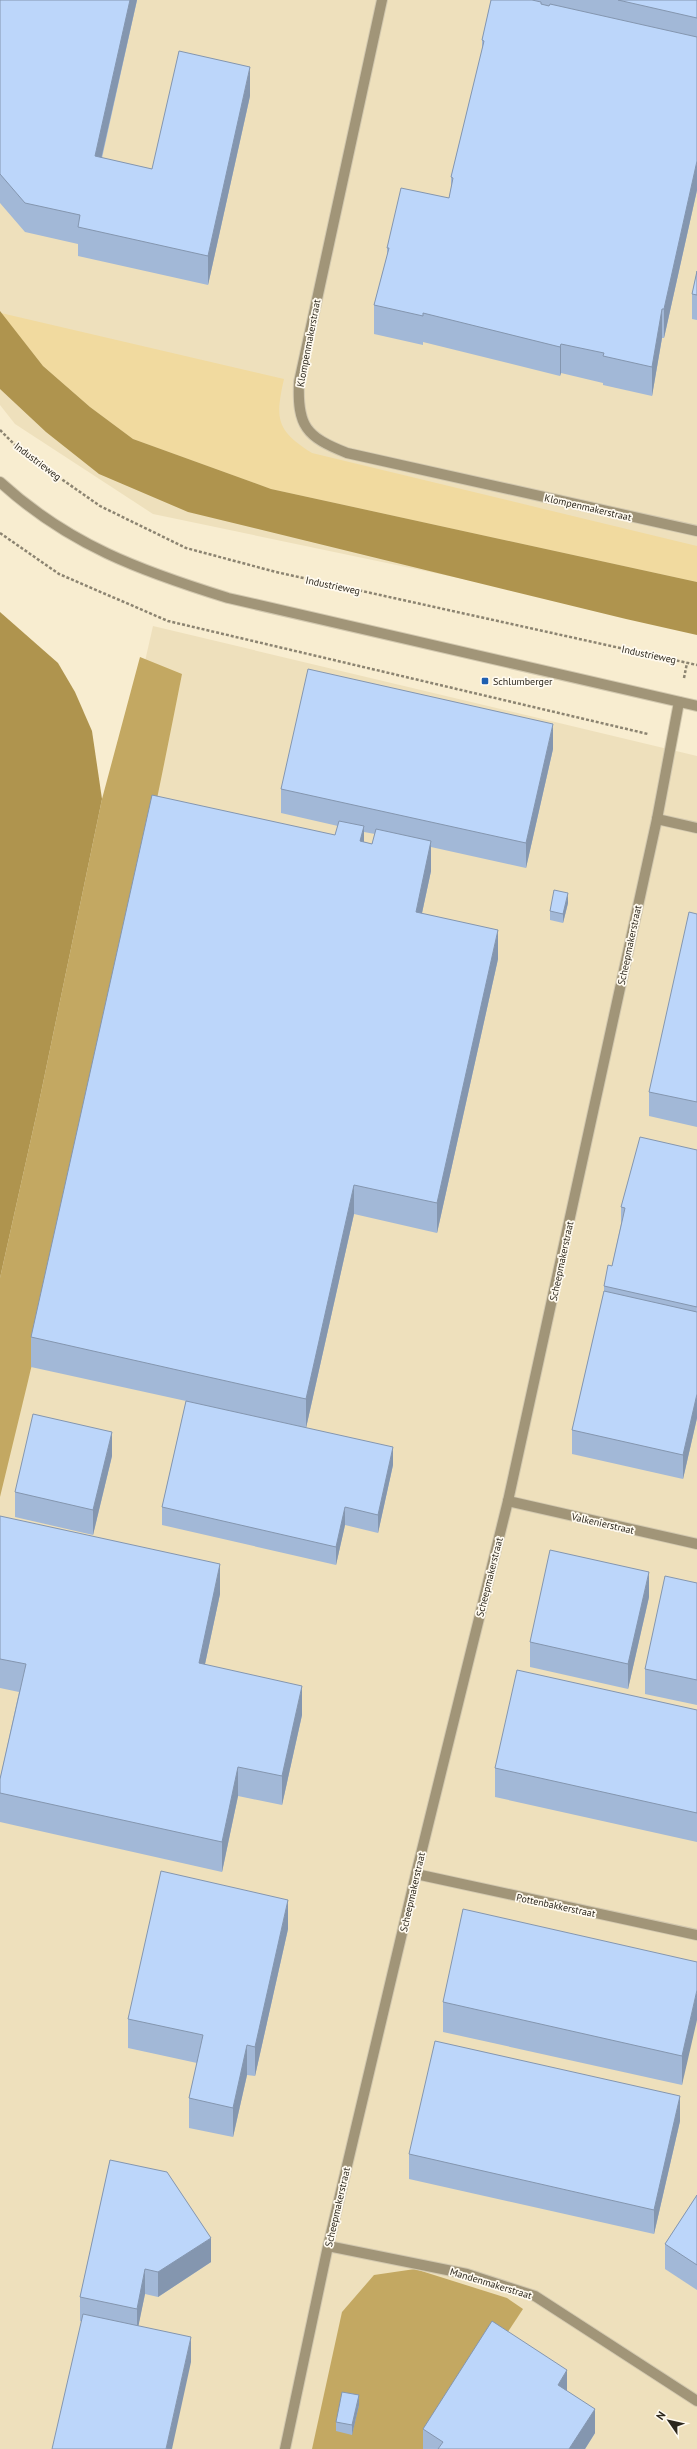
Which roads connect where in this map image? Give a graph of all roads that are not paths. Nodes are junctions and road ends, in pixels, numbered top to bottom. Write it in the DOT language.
graph roads {
  1 [pos="382,0"];
  2 [pos="0,482"];
  3 [pos="697,531"];
  4 [pos="679,702"];
  5 [pos="697,706"];
  6 [pos="657,819"];
  7 [pos="697,828"];
  8 [pos="508,1501"];
  9 [pos="697,1544"];
  10 [pos="416,1874"];
  11 [pos="697,1935"];
  12 [pos="328,2246"];
  13 [pos="697,2401"];
  14 [pos="285,2449"];
  1 -- 3 [label="street, Klompenmakerstraat"];
  2 -- 4 [label="street"];
  4 -- 5 [label="street"];
  4 -- 6 [label="street, Scheepmakerstraat"];
  6 -- 7 [label="street"];
  6 -- 8 [label="street, Scheepmakerstraat"];
  8 -- 9 [label="street, Valkenierstraat"];
  8 -- 10 [label="street, Scheepmakerstraat"];
  10 -- 11 [label="street, Pottenbakkerstraat"];
  10 -- 12 [label="street, Scheepmakerstraat"];
  12 -- 13 [label="street, Mandenmakerstraat"];
  12 -- 14 [label="street, Scheepmakerstraat"];
}
